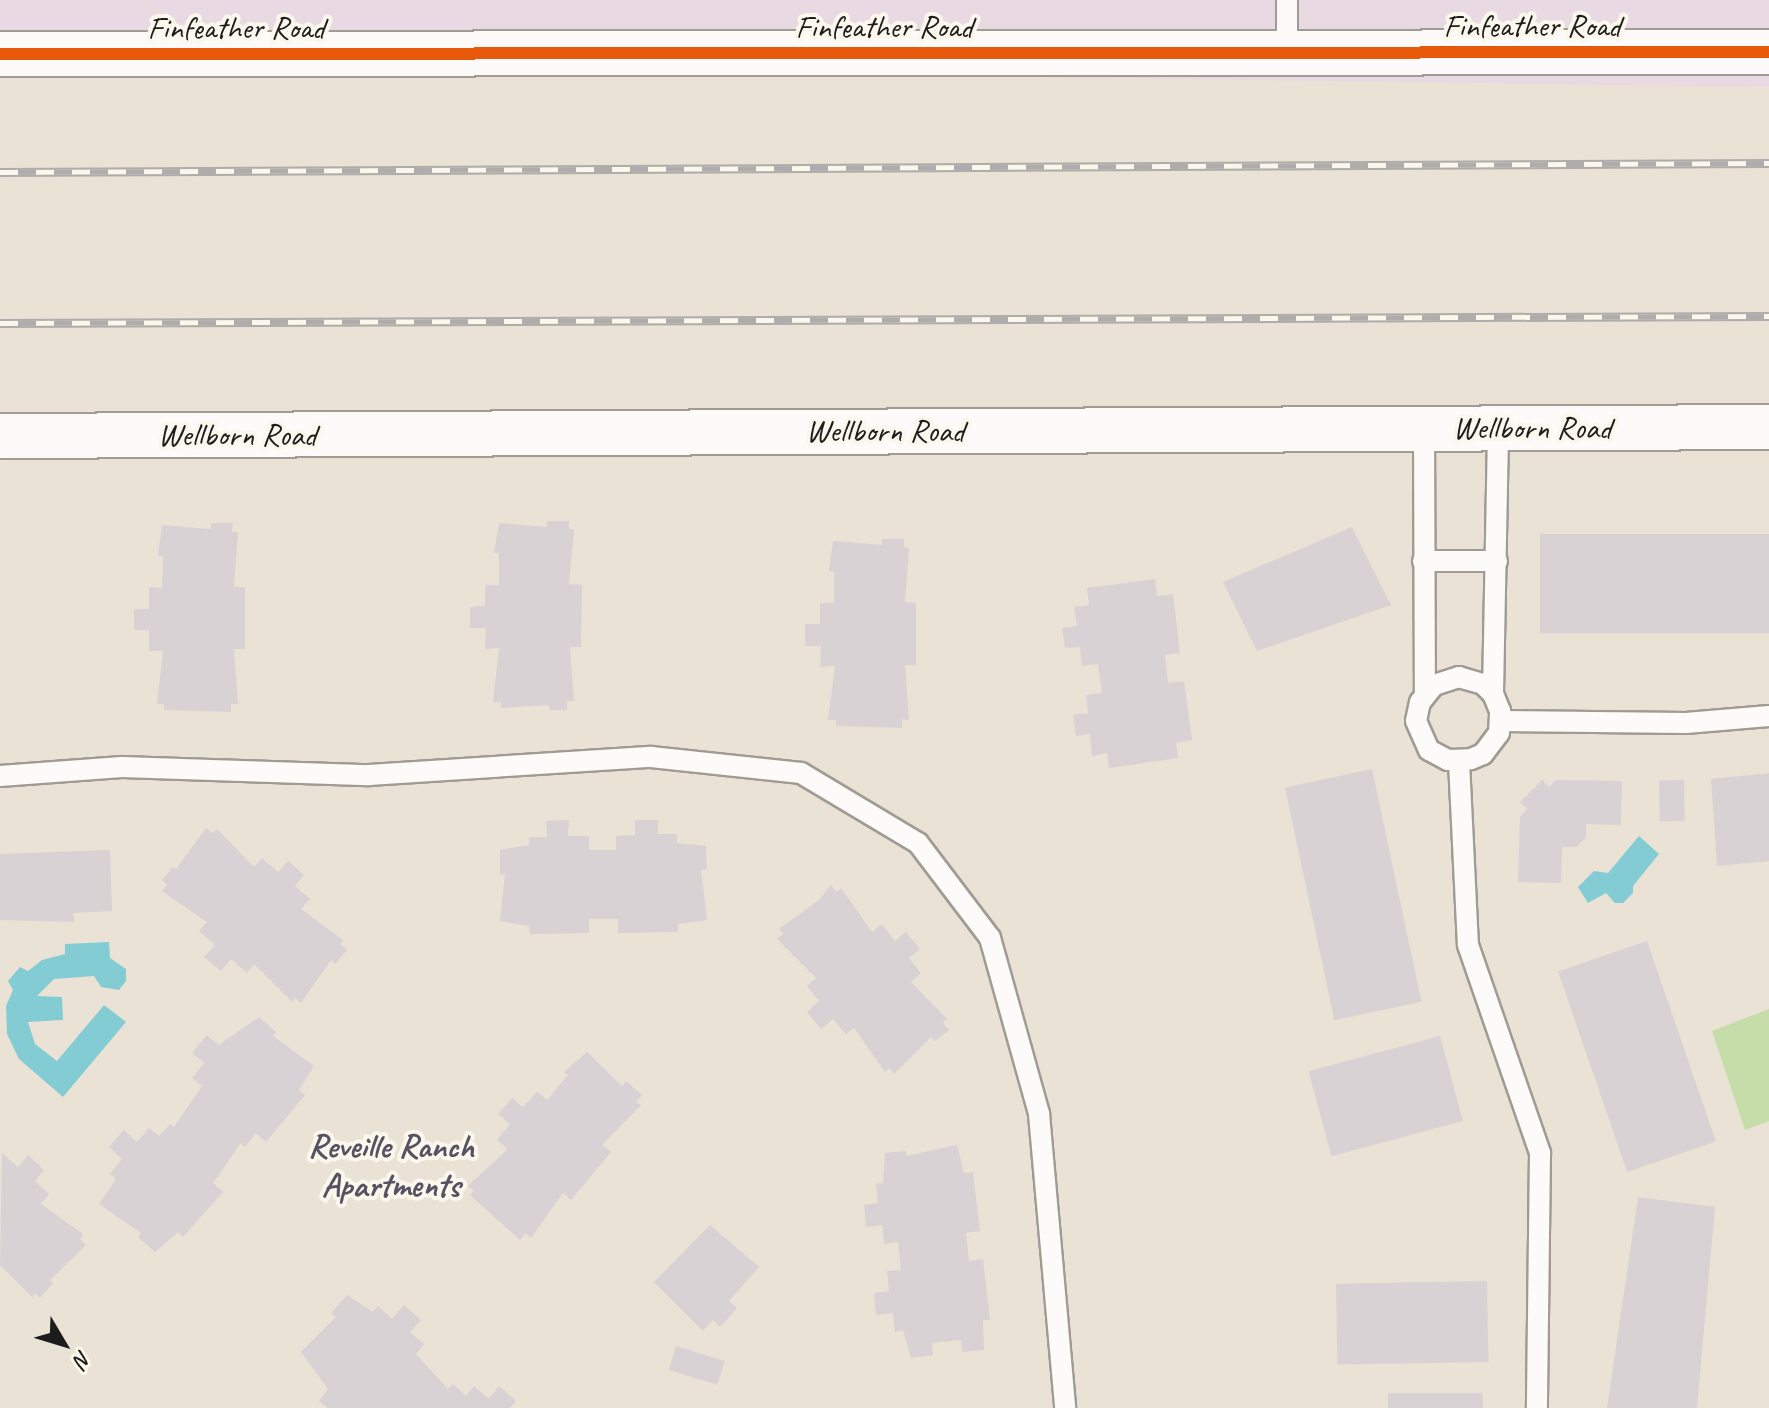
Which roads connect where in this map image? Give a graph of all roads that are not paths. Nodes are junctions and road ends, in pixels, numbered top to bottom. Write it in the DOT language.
graph roads {
  1 [pos="1287,0"];
  2 [pos="1769,52"];
  3 [pos="1287,53"];
  4 [pos="0,54"];
  5 [pos="1769,427"];
  6 [pos="1424,428"];
  7 [pos="1498,428"];
  8 [pos="0,436"];
  9 [pos="1423,561"];
  10 [pos="1497,561"];
  11 [pos="1425,694"];
  12 [pos="1493,694"];
  13 [pos="1769,716"];
  14 [pos="1501,721"];
  15 [pos="1459,762"];
  16 [pos="0,776"];
  17 [pos="1065,1408"];
  18 [pos="1537,1408"];
  1 -- 3 [label="lane"];
  2 -- 3 [label="street, Finfeather Road"];
  3 -- 4 [label="street, Finfeather Road"];
  5 -- 7 [label="street, Wellborn Road"];
  6 -- 7 [label="street, Wellborn Road"];
  6 -- 8 [label="street, Wellborn Road"];
  6 -- 9 [label="lane"];
  7 -- 10 [label="lane"];
  9 -- 10 [label="lane"];
  9 -- 11 [label="lane"];
  10 -- 12 [label="lane"];
  11 -- 12 [label="lane"];
  11 -- 15 [label="lane"];
  12 -- 14 [label="lane"];
  13 -- 14 [label="lane"];
  14 -- 15 [label="lane"];
  15 -- 18 [label="lane"];
  16 -- 17 [label="lane"];
}
